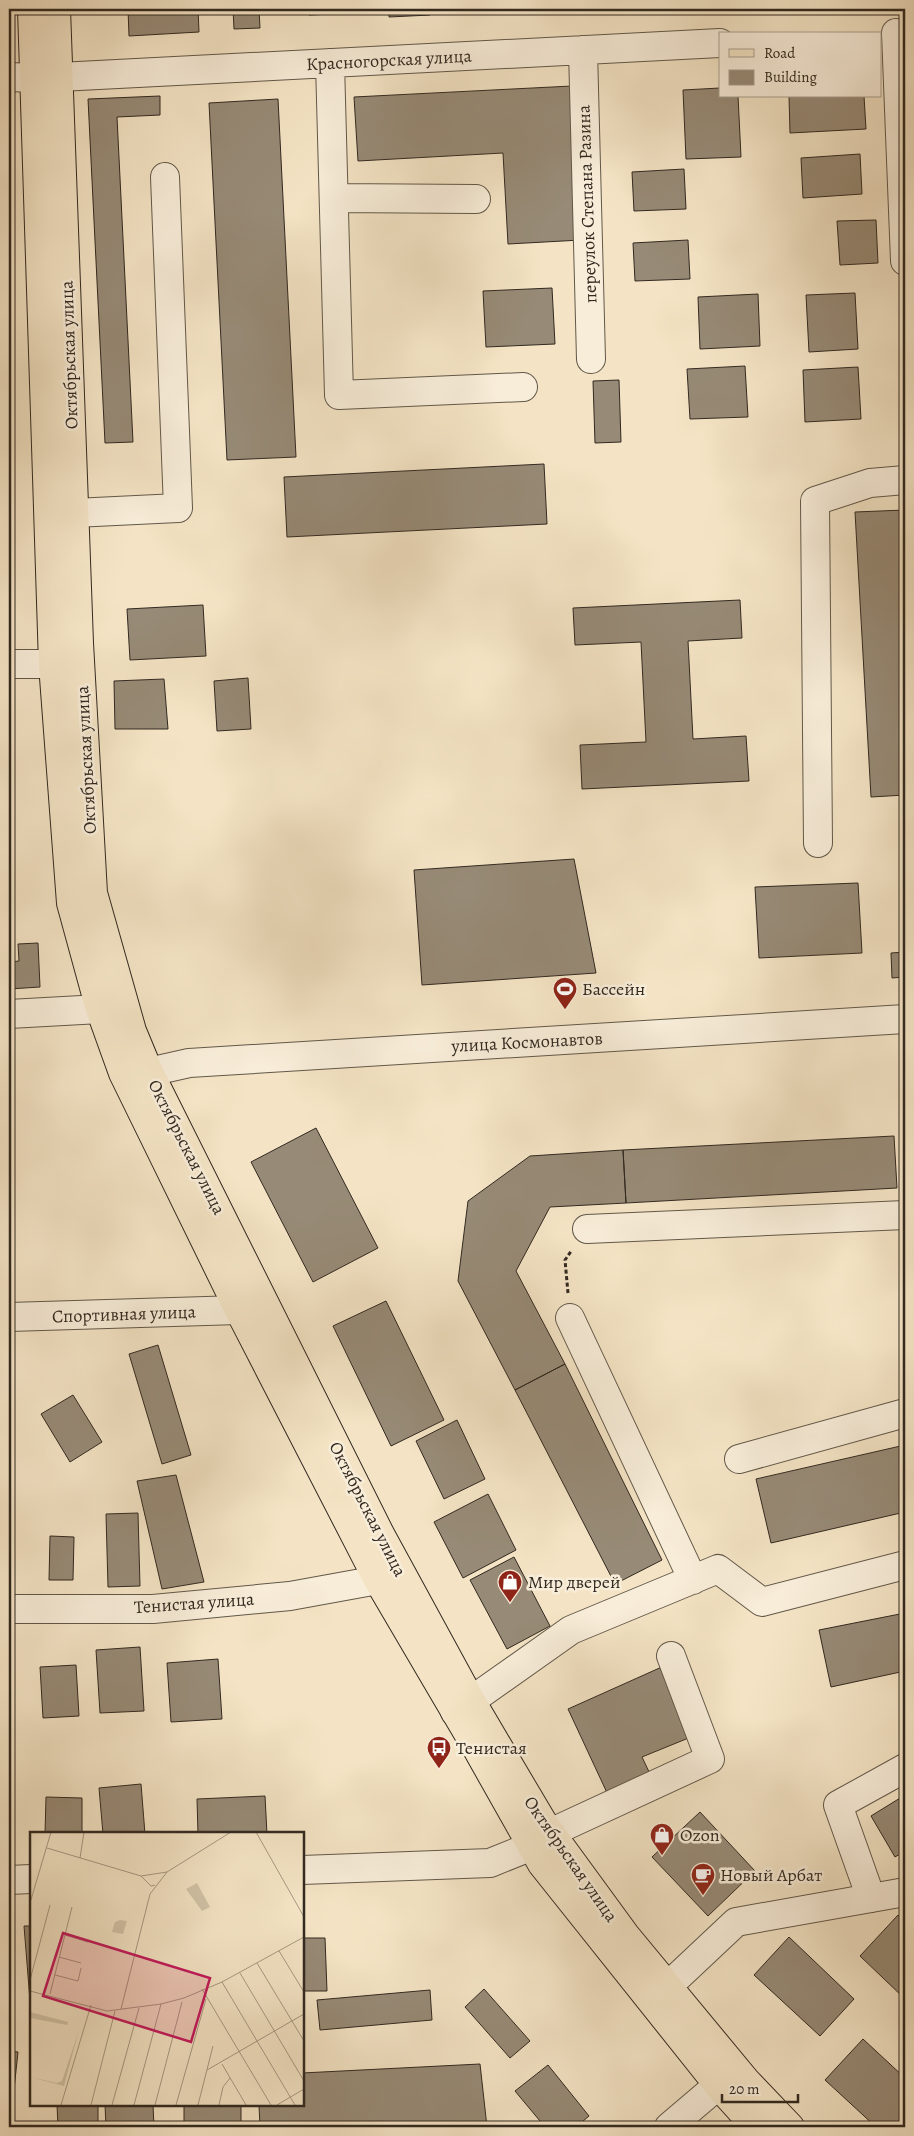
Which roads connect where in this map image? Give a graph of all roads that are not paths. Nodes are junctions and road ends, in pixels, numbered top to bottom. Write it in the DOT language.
graph roads {
  1 [pos="32,9"];
  2 [pos="56,9"];
  3 [pos="894,34"];
  4 [pos="719,42"];
  5 [pos="583,50"];
  6 [pos="330,63"];
  7 [pos="34,77"];
  8 [pos="165,177"];
  9 [pos="334,198"];
  10 [pos="476,199"];
  11 [pos="905,261"];
  12 [pos="591,359"];
  13 [pos="523,387"];
  14 [pos="905,480"];
  15 [pos="74,513"];
  16 [pos="9,664"];
  17 [pos="53,664"];
  18 [pos="80,664"];
  19 [pos="818,843"];
  20 [pos="100,1009"];
  21 [pos="9,1014"];
  22 [pos="905,1019"];
  23 [pos="149,1072"];
  24 [pos="905,1215"];
  25 [pos="587,1229"];
  26 [pos="239,1310"];
  27 [pos="9,1317"];
  28 [pos="570,1318"];
  29 [pos="905,1413"];
  30 [pos="739,1459"];
  31 [pos="905,1565"];
  32 [pos="378,1580"];
  33 [pos="693,1580"];
  34 [pos="9,1609"];
  35 [pos="671,1656"];
  36 [pos="463,1706"];
  37 [pos="905,1768"];
  38 [pos="541,1839"];
  39 [pos="304,1870"];
  40 [pos="30,1879"];
  41 [pos="9,1880"];
  42 [pos="905,1892"];
  43 [pos="871,1898"];
  44 [pos="660,1994"];
  45 [pos="728,2078"];
  46 [pos="669,2127"];
  47 [pos="756,2127"];
  48 [pos="790,2127"];
  1 -- 7 [label="main road, Октябрьская улица"];
  2 -- 7 [label="main road, Октябрьская улица"];
  3 -- 11 [label="street"];
  4 -- 5 [label="street, Красногорская улица"];
  5 -- 6 [label="street, Красногорская улица"];
  5 -- 12 [label="street, переулок Степана Разина"];
  6 -- 7 [label="street, Красногорская улица"];
  6 -- 9 [label="street"];
  7 -- 15 [label="main road, Октябрьская улица"];
  7 -- 17 [label="main road, Октябрьская улица"];
  8 -- 15 [label="street"];
  9 -- 10 [label="street"];
  9 -- 13 [label="street"];
  14 -- 19 [label="street"];
  15 -- 18 [label="main road, Октябрьская улица"];
  16 -- 17 [label="street"];
  17 -- 18 [label="street"];
  17 -- 20 [label="main road, Октябрьская улица"];
  18 -- 23 [label="main road, Октябрьская улица"];
  20 -- 21 [label="street"];
  20 -- 26 [label="main road, Октябрьская улица"];
  22 -- 23 [label="street, улица Космонавтов"];
  23 -- 36 [label="main road, Октябрьская улица"];
  24 -- 25 [label="street"];
  26 -- 27 [label="street, Спортивная улица"];
  26 -- 32 [label="main road, Октябрьская улица"];
  28 -- 33 [label="street"];
  29 -- 30 [label="street"];
  31 -- 33 [label="street"];
  32 -- 34 [label="street, Тенистая улица"];
  32 -- 36 [label="main road, Октябрьская улица"];
  33 -- 36 [label="street"];
  35 -- 38 [label="street"];
  36 -- 38 [label="main road, Октябрьская улица"];
  37 -- 43 [label="street"];
  38 -- 39 [label="street"];
  38 -- 44 [label="main road, Октябрьская улица"];
  40 -- 41 [label="street"];
  42 -- 43 [label="street"];
  43 -- 44 [label="street"];
  44 -- 45 [label="main road, Октябрьская улица"];
  45 -- 46 [label="street"];
  45 -- 47 [label="main road, Октябрьская улица"];
  45 -- 48 [label="main road, Октябрьская улица"];
}
